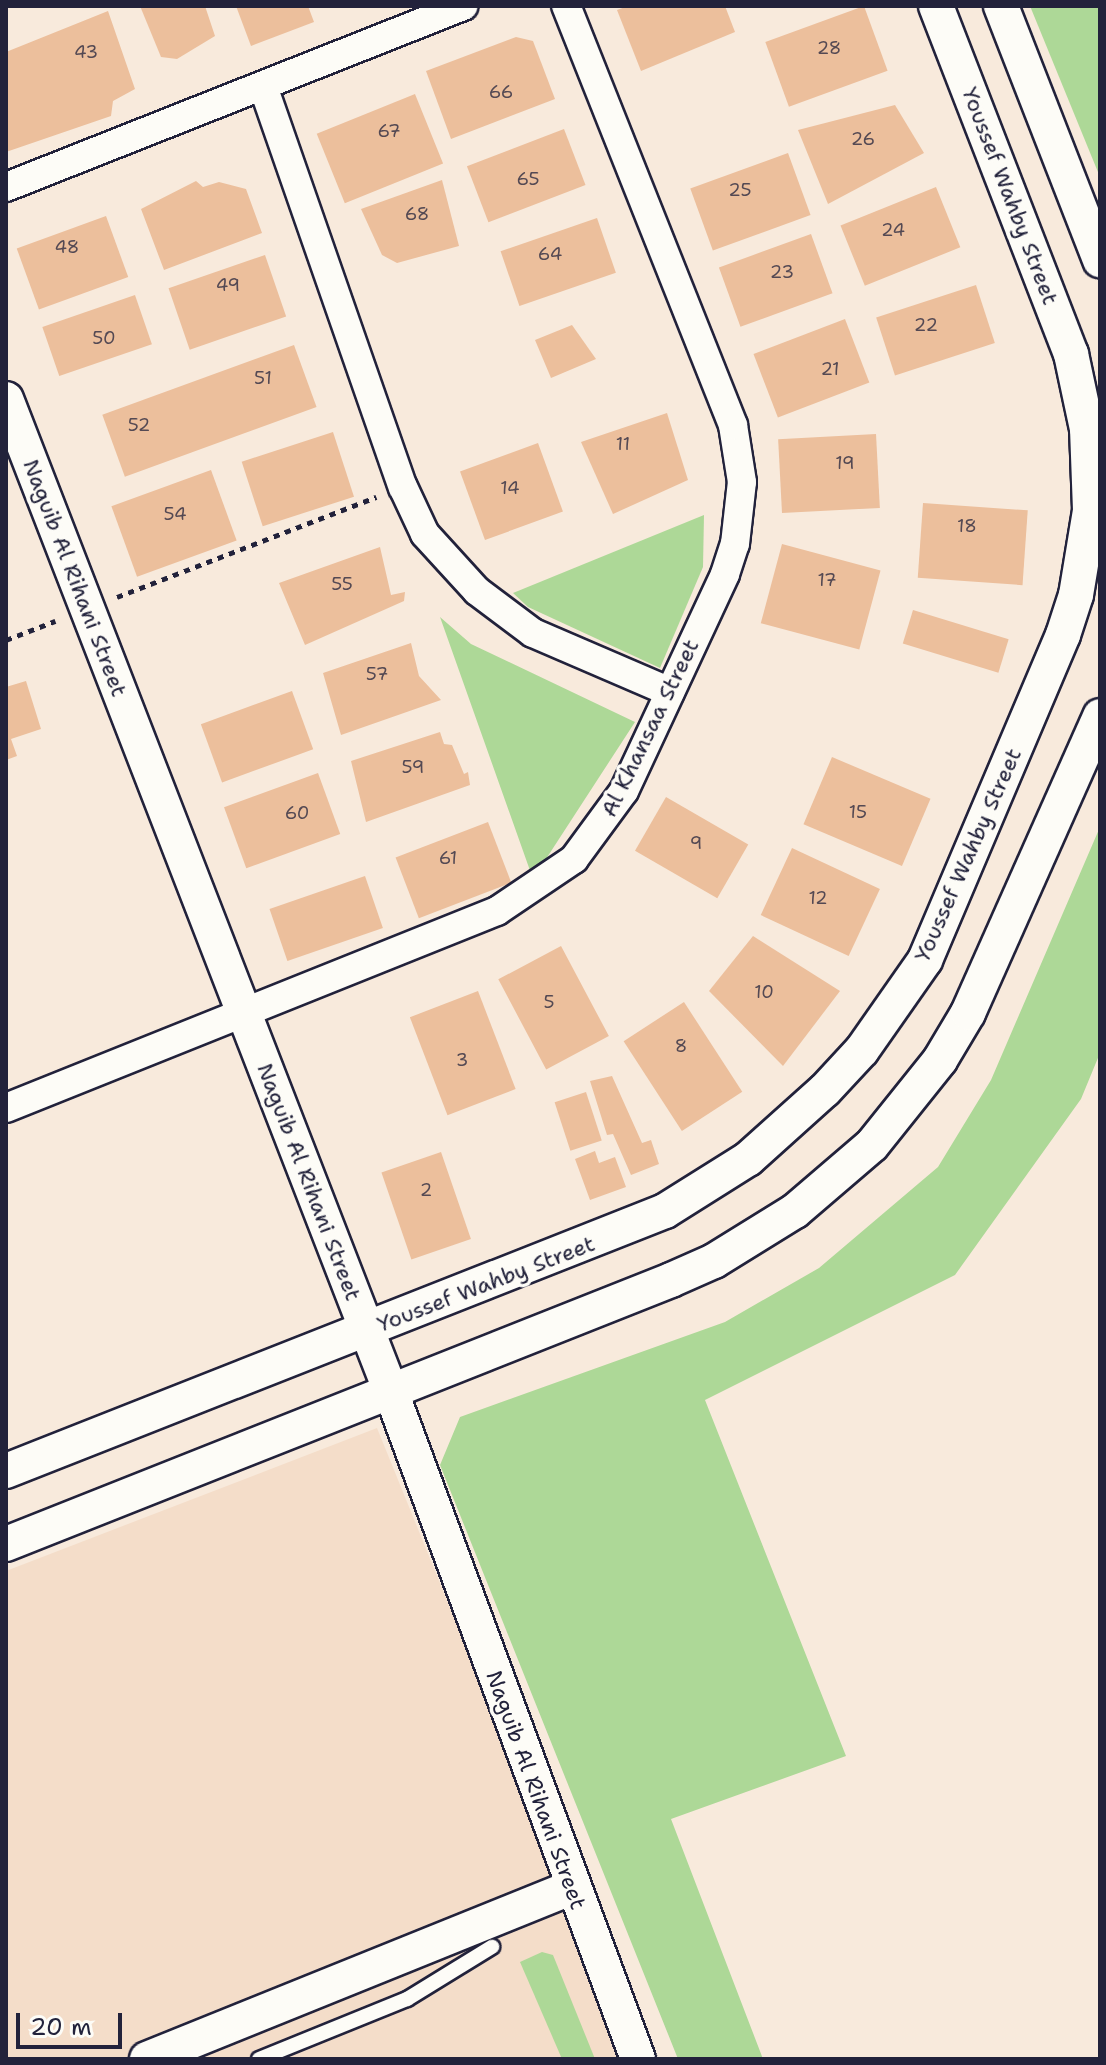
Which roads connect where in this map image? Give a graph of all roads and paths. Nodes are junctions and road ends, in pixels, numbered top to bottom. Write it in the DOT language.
graph roads {
  1 [pos="464,6"];
  2 [pos="566,6"];
  3 [pos="936,6"];
  4 [pos="1001,6"];
  5 [pos="263,86"];
  6 [pos="6,187"];
  7 [pos="1100,260"];
  8 [pos="6,399"];
  9 [pos="403,487"];
  10 [pos="87,608"];
  11 [pos="6,640"];
  12 [pos="670,692"];
  13 [pos="1100,716"];
  14 [pos="243,1012"];
  15 [pos="6,1108"];
  16 [pos="367,1331"];
  17 [pos="391,1392"];
  18 [pos="6,1471"];
  19 [pos="6,1544"];
  20 [pos="571,1888"];
  21 [pos="492,1947"];
  22 [pos="147,2059"];
  23 [pos="259,2059"];
  24 [pos="638,2059"];
  1 -- 5 [label="street"];
  2 -- 12 [label="street, Al Khansaa Street"];
  3 -- 16 [label="street, Youssef Wahby Street"];
  4 -- 7 [label="street"];
  5 -- 6 [label="street"];
  5 -- 9 [label="street"];
  8 -- 10 [label="street, Naguib Al Rihani Street"];
  9 -- 10 [label="path"];
  9 -- 12 [label="street"];
  10 -- 11 [label="path"];
  10 -- 14 [label="street, Naguib Al Rihani Street"];
  12 -- 14 [label="street, Al Khansaa Street"];
  13 -- 17 [label="street"];
  14 -- 15 [label="street, Al Khansaa Street"];
  14 -- 16 [label="street, Naguib Al Rihani Street"];
  16 -- 17 [label="street, Naguib Al Rihani Street"];
  16 -- 18 [label="street, Youssef Wahby Street"];
  17 -- 19 [label="street"];
  17 -- 20 [label="street, Naguib Al Rihani Street"];
  20 -- 22 [label="street"];
  20 -- 24 [label="street, Naguib Al Rihani Street"];
  21 -- 23 [label="lane"];
}
